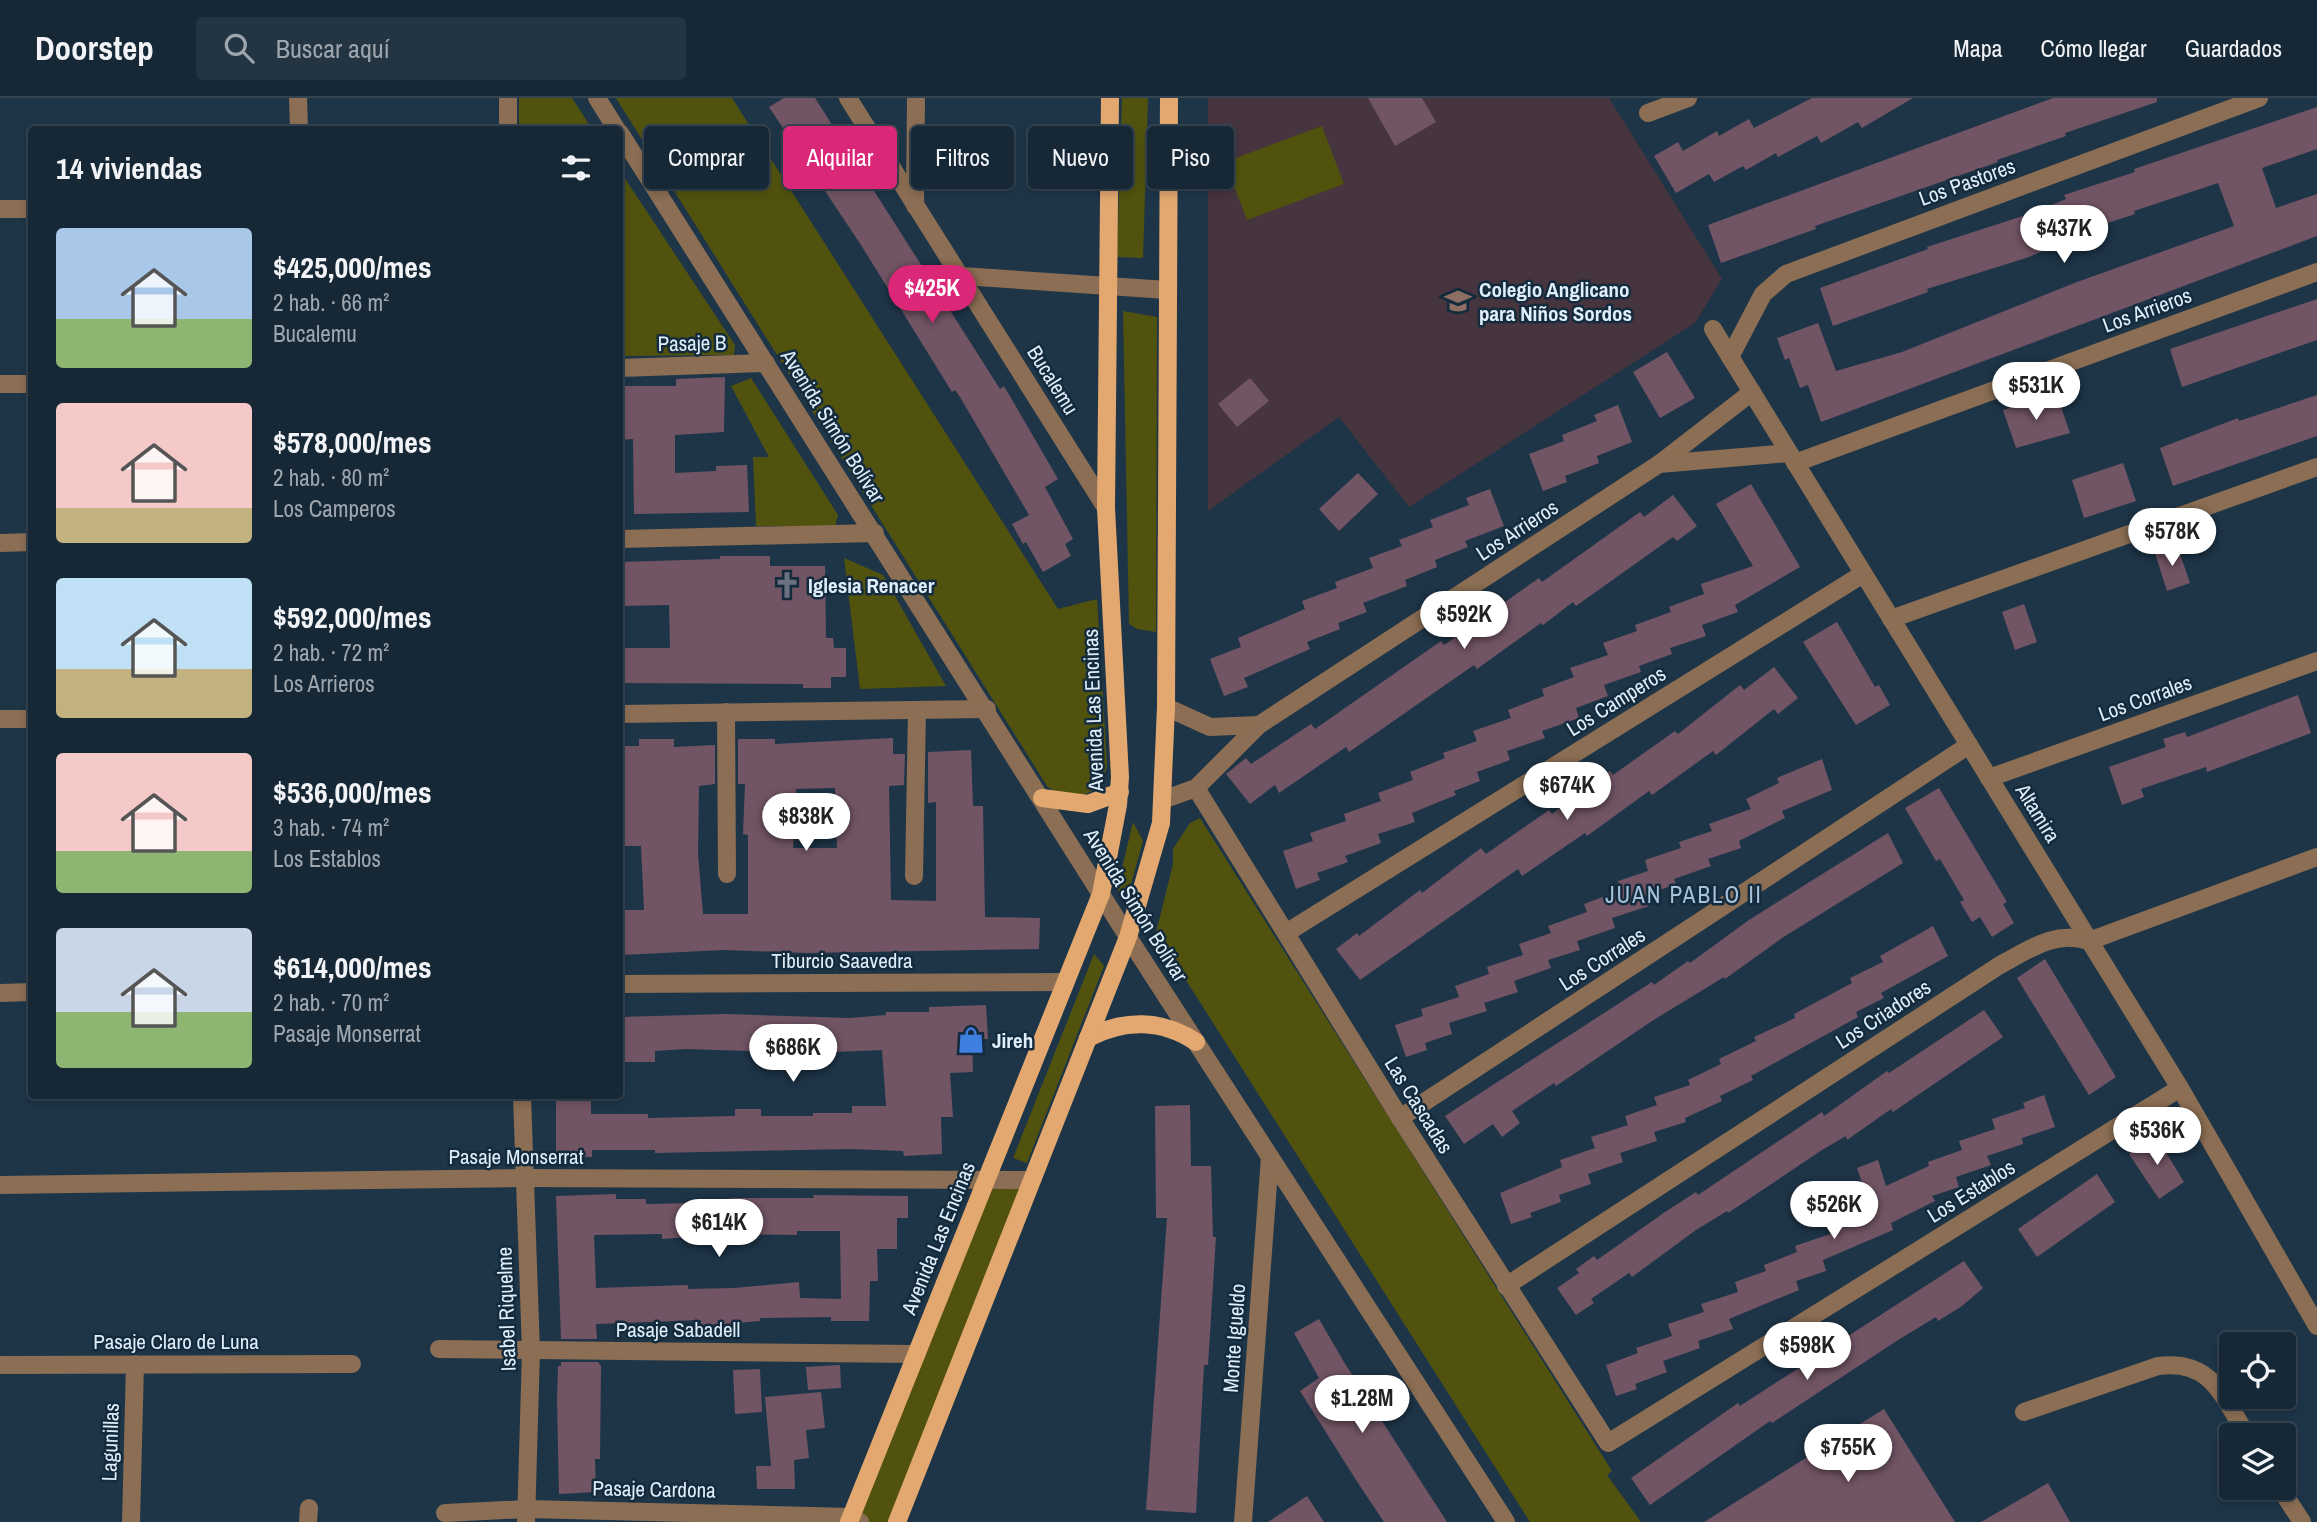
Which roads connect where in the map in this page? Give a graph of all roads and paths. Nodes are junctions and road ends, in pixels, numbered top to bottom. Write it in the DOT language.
graph roads {
  1 [pos="298,98"];
  2 [pos="508,98"];
  3 [pos="597,98"];
  4 [pos="848,98"];
  5 [pos="916,98"];
  6 [pos="1110,98"];
  7 [pos="1169,98"];
  8 [pos="1688,98"];
  9 [pos="2259,98"];
  10 [pos="1648,113"];
  11 [pos="299,126"];
  12 [pos="508,126"];
  13 [pos="615,126"];
  14 [pos="623,139"];
  15 [pos="915,206"];
  16 [pos="0,209"];
  17 [pos="28,209"];
  18 [pos="2317,272"];
  19 [pos="962,276"];
  20 [pos="1108,286"];
  21 [pos="1167,290"];
  22 [pos="1713,329"];
  23 [pos="1730,357"];
  24 [pos="766,363"];
  25 [pos="623,368"];
  26 [pos="0,384"];
  27 [pos="28,384"];
  28 [pos="1752,392"];
  29 [pos="1792,458"];
  30 [pos="1659,464"];
  31 [pos="2317,467"];
  32 [pos="1106,508"];
  33 [pos="875,533"];
  34 [pos="623,539"];
  35 [pos="28,542"];
  36 [pos="0,543"];
  37 [pos="1863,573"];
  38 [pos="1891,619"];
  39 [pos="2317,660"];
  40 [pos="1166,707"];
  41 [pos="986,709"];
  42 [pos="917,710"];
  43 [pos="726,712"];
  44 [pos="623,713"];
  45 [pos="0,719"];
  46 [pos="28,719"];
  47 [pos="1259,725"];
  48 [pos="1969,746"];
  49 [pos="1989,778"];
  50 [pos="1196,788"];
  51 [pos="1120,792"];
  52 [pos="1042,798"];
  53 [pos="1164,799"];
  54 [pos="2317,857"];
  55 [pos="727,874"];
  56 [pos="914,876"];
  57 [pos="1101,894"];
  58 [pos="1286,933"];
  59 [pos="1128,937"];
  60 [pos="2089,941"];
  61 [pos="1066,982"];
  62 [pos="623,984"];
  63 [pos="28,992"];
  64 [pos="0,993"];
  65 [pos="1088,1038"];
  66 [pos="1195,1042"];
  67 [pos="2180,1088"];
  68 [pos="522,1099"];
  69 [pos="1400,1118"];
  70 [pos="1270,1157"];
  71 [pos="523,1178"];
  72 [pos="1032,1180"];
  73 [pos="986,1181"];
  74 [pos="0,1185"];
  75 [pos="1506,1286"];
  76 [pos="2317,1325"];
  77 [pos="439,1349"];
  78 [pos="531,1351"];
  79 [pos="916,1354"];
  80 [pos="0,1364"];
  81 [pos="135,1364"];
  82 [pos="352,1364"];
  83 [pos="2024,1412"];
  84 [pos="2239,1423"];
  85 [pos="1608,1443"];
  86 [pos="2288,1500"];
  87 [pos="445,1513"];
  88 [pos="526,1515"];
  89 [pos="853,1520"];
  90 [pos="131,1522"];
  91 [pos="897,1522"];
  92 [pos="1243,1522"];
  93 [pos="1506,1522"];
  94 [pos="2302,1522"];
  1 -- 11 [label="street"];
  2 -- 12 [label="street"];
  3 -- 13 [label="street, Avenida Simón Bolívar"];
  4 -- 15 [label="street, Bucalemu"];
  5 -- 15 [label="street"];
  6 -- 20 [label="main road, Avenida Las Encinas"];
  7 -- 21 [label="main road"];
  8 -- 10 [label="street"];
  9 -- 23 [label="street, Los Pastores"];
  14 -- 24 [label="street, Avenida Simón Bolívar"];
  15 -- 19 [label="street, Bucalemu"];
  16 -- 17 [label="street"];
  18 -- 29 [label="street, Los Arrieros"];
  19 -- 20 [label="street"];
  19 -- 32 [label="street, Bucalemu"];
  20 -- 21 [label="street"];
  20 -- 32 [label="main road, Avenida Las Encinas"];
  21 -- 40 [label="main road"];
  22 -- 23 [label="street, Altamira"];
  23 -- 28 [label="street, Altamira"];
  24 -- 25 [label="street, Pasaje B"];
  24 -- 33 [label="street, Avenida Simón Bolívar"];
  26 -- 27 [label="street"];
  28 -- 29 [label="street, Altamira"];
  28 -- 30 [label="street, Los Arrieros"];
  29 -- 30 [label="street, Los Arrieros"];
  29 -- 37 [label="street, Altamira"];
  30 -- 47 [label="street, Los Arrieros"];
  31 -- 38 [label="street"];
  32 -- 51 [label="main road, Avenida Las Encinas"];
  33 -- 34 [label="street"];
  33 -- 41 [label="street, Avenida Simón Bolívar"];
  35 -- 36 [label="street"];
  37 -- 38 [label="street, Altamira"];
  37 -- 58 [label="street, Los Camperos"];
  38 -- 48 [label="street, Altamira"];
  39 -- 49 [label="street, Los Corrales"];
  40 -- 47 [label="street"];
  40 -- 53 [label="main road"];
  41 -- 42 [label="street"];
  41 -- 52 [label="street, Avenida Simón Bolívar"];
  42 -- 43 [label="street"];
  42 -- 56 [label="street"];
  43 -- 44 [label="street"];
  43 -- 55 [label="street"];
  45 -- 46 [label="street"];
  47 -- 50 [label="street, Los Arrieros"];
  48 -- 49 [label="street, Altamira"];
  48 -- 69 [label="street, Los Corrales"];
  49 -- 60 [label="street, Altamira"];
  50 -- 53 [label="street, Los Arrieros"];
  50 -- 58 [label="street, Las Cascadas"];
  51 -- 52 [label="main road"];
  51 -- 57 [label="main road, Avenida Las Encinas"];
  52 -- 57 [label="street, Avenida Simón Bolívar"];
  53 -- 59 [label="main road"];
  54 -- 60 [label="street, Los Criadores"];
  57 -- 59 [label="street, Avenida Simón Bolívar"];
  57 -- 61 [label="main road, Avenida Las Encinas"];
  58 -- 69 [label="street, Las Cascadas"];
  59 -- 65 [label="main road"];
  59 -- 66 [label="street, Avenida Simón Bolívar"];
  60 -- 67 [label="street, Altamira"];
  60 -- 75 [label="street, Los Criadores"];
  61 -- 62 [label="street, Tiburcio Saavedra"];
  61 -- 73 [label="main road, Avenida Las Encinas"];
  63 -- 64 [label="street"];
  65 -- 66 [label="main road"];
  65 -- 72 [label="main road"];
  66 -- 70 [label="street, Avenida Simón Bolívar"];
  67 -- 76 [label="street, Altamira"];
  67 -- 85 [label="street, Los Establos"];
  68 -- 71 [label="street, Isabel Riquelme"];
  69 -- 75 [label="street, Las Cascadas"];
  70 -- 92 [label="street, Monte Igueldo"];
  70 -- 93 [label="street, Avenida Simón Bolívar"];
  71 -- 73 [label="street, Pasaje Monserrat"];
  71 -- 74 [label="street, Pasaje Monserrat"];
  71 -- 78 [label="street, Isabel Riquelme"];
  72 -- 73 [label="street, Pasaje Monserrat"];
  72 -- 91 [label="main road"];
  73 -- 79 [label="main road, Avenida Las Encinas"];
  75 -- 85 [label="street, Las Cascadas"];
  77 -- 78 [label="street, Pasaje Sabadell"];
  78 -- 79 [label="street, Pasaje Sabadell"];
  78 -- 88 [label="street, Isabel Riquelme"];
  79 -- 89 [label="main road, Avenida Las Encinas"];
  80 -- 81 [label="street, Pasaje Claro de Luna"];
  81 -- 82 [label="street, Pasaje Claro de Luna"];
  81 -- 90 [label="street, Lagunillas"];
  83 -- 84 [label="street"];
  86 -- 94 [label="street"];
  87 -- 88 [label="street, Pasaje Cardona"];
  88 -- 89 [label="street, Pasaje Cardona"];
}
